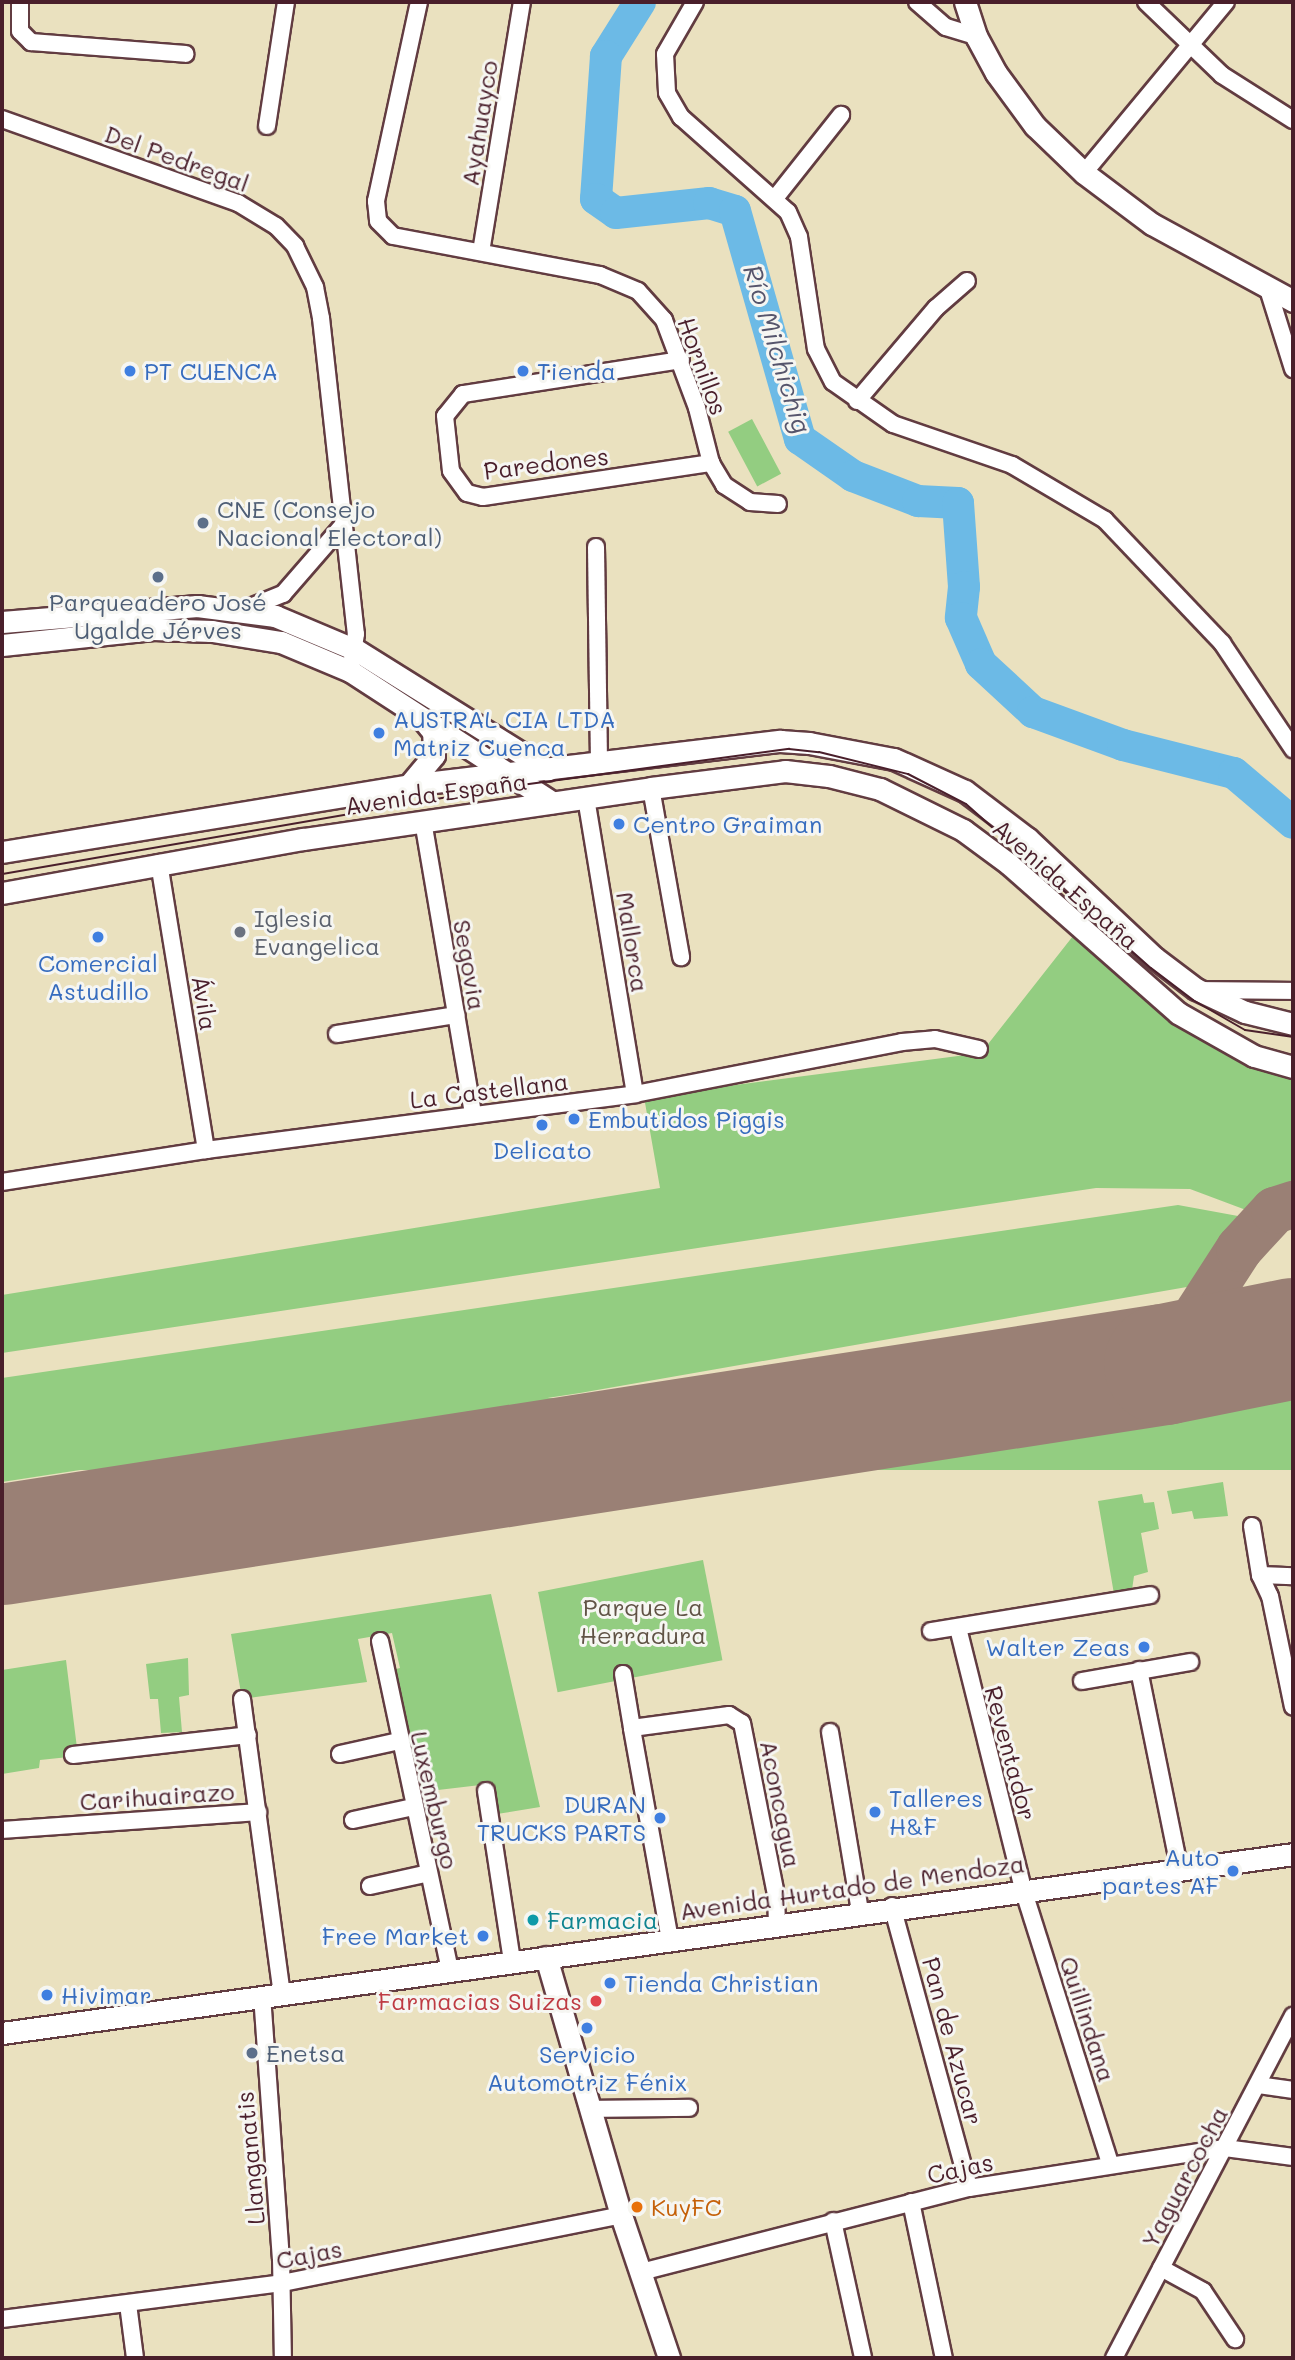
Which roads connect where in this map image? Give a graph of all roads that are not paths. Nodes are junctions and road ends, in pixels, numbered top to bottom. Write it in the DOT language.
graph roads {
  1 [pos="20,2"];
  2 [pos="286,2"];
  3 [pos="419,2"];
  4 [pos="522,2"];
  5 [pos="695,2"];
  6 [pos="917,2"];
  7 [pos="965,2"];
  8 [pos="1146,2"];
  9 [pos="1226,2"];
  10 [pos="976,37"];
  11 [pos="1190,47"];
  12 [pos="186,54"];
  13 [pos="841,115"];
  14 [pos="2,119"];
  15 [pos="1293,120"];
  16 [pos="267,126"];
  17 [pos="1084,173"];
  18 [pos="776,197"];
  19 [pos="481,252"];
  20 [pos="967,281"];
  21 [pos="1268,289"];
  22 [pos="1293,301"];
  23 [pos="681,360"];
  24 [pos="1293,369"];
  25 [pos="858,401"];
  26 [pos="711,463"];
  27 [pos="778,504"];
  28 [pos="343,524"];
  29 [pos="596,547"];
  30 [pos="241,609"];
  31 [pos="2,622"];
  32 [pos="2,645"];
  33 [pos="356,650"];
  34 [pos="350,671"];
  35 [pos="421,717"];
  36 [pos="1293,749"];
  37 [pos="599,763"];
  38 [pos="550,771"];
  39 [pos="509,774"];
  40 [pos="409,785"];
  41 [pos="651,788"];
  42 [pos="586,798"];
  43 [pos="552,802"];
  44 [pos="422,821"];
  45 [pos="2,852"];
  46 [pos="159,863"];
  47 [pos="2,893"];
  48 [pos="681,957"];
  49 [pos="1196,989"];
  50 [pos="1293,991"];
  51 [pos="456,1015"];
  52 [pos="1293,1024"];
  53 [pos="337,1034"];
  54 [pos="979,1049"];
  55 [pos="1293,1067"];
  56 [pos="635,1094"];
  57 [pos="473,1115"];
  58 [pos="206,1150"];
  59 [pos="2,1182"];
  60 [pos="1252,1526"];
  61 [pos="1260,1576"];
  62 [pos="1293,1576"];
  63 [pos="1150,1595"];
  64 [pos="958,1628"];
  65 [pos="931,1631"];
  66 [pos="380,1641"];
  67 [pos="1190,1662"];
  68 [pos="1139,1670"];
  69 [pos="623,1674"];
  70 [pos="1082,1681"];
  71 [pos="242,1699"];
  72 [pos="1293,1707"];
  73 [pos="632,1728"];
  74 [pos="830,1732"];
  75 [pos="248,1735"];
  76 [pos="398,1741"];
  77 [pos="340,1754"];
  78 [pos="73,1755"];
  79 [pos="485,1791"];
  80 [pos="413,1807"];
  81 [pos="258,1812"];
  82 [pos="353,1820"];
  83 [pos="2,1830"];
  84 [pos="1293,1854"];
  85 [pos="1179,1867"];
  86 [pos="429,1873"];
  87 [pos="370,1886"];
  88 [pos="1023,1889"];
  89 [pos="892,1906"];
  90 [pos="860,1911"];
  91 [pos="778,1924"];
  92 [pos="670,1940"];
  93 [pos="546,1957"];
  94 [pos="512,1961"];
  95 [pos="449,1967"];
  96 [pos="272,1994"];
  97 [pos="1293,2017"];
  98 [pos="2,2033"];
  99 [pos="1258,2085"];
  100 [pos="1293,2090"];
  101 [pos="689,2108"];
  102 [pos="589,2109"];
  103 [pos="1225,2148"];
  104 [pos="1293,2157"];
  105 [pos="1111,2164"];
  106 [pos="969,2188"];
  107 [pos="911,2202"];
  108 [pos="621,2215"];
  109 [pos="833,2221"];
  110 [pos="1161,2268"];
  111 [pos="641,2272"];
  112 [pos="282,2283"];
  113 [pos="128,2304"];
  114 [pos="2,2319"];
  115 [pos="1236,2339"];
  116 [pos="135,2358"];
  117 [pos="283,2358"];
  118 [pos="669,2358"];
  119 [pos="863,2358"];
  120 [pos="944,2358"];
  121 [pos="1114,2358"];
  1 -- 12 [label="street"];
  2 -- 16 [label="street"];
  3 -- 19 [label="street, Hornillos"];
  4 -- 19 [label="street, Ayahuayco"];
  5 -- 18 [label="street"];
  6 -- 10 [label="street"];
  7 -- 10 [label="main road"];
  8 -- 11 [label="street"];
  9 -- 11 [label="street"];
  10 -- 17 [label="main road"];
  11 -- 15 [label="street"];
  11 -- 17 [label="street"];
  13 -- 18 [label="street"];
  14 -- 28 [label="street, Del Pedregal"];
  17 -- 21 [label="main road"];
  18 -- 25 [label="street"];
  19 -- 23 [label="street, Hornillos"];
  20 -- 25 [label="street"];
  21 -- 22 [label="main road"];
  21 -- 24 [label="street"];
  23 -- 26 [label="street, Hornillos"];
  23 -- 26 [label="street, Paredones"];
  25 -- 36 [label="street"];
  26 -- 27 [label="street, Hornillos"];
  28 -- 30 [label="street"];
  28 -- 33 [label="street, Del Pedregal"];
  29 -- 37 [label="street"];
  30 -- 31 [label="main road"];
  30 -- 33 [label="main road"];
  32 -- 34 [label="main road"];
  33 -- 34 [label="street"];
  33 -- 38 [label="main road"];
  34 -- 35 [label="main road"];
  35 -- 39 [label="main road"];
  35 -- 40 [label="main road"];
  37 -- 38 [label="main road, Avenida España"];
  37 -- 49 [label="main road, Avenida España"];
  38 -- 39 [label="main road, Avenida España"];
  39 -- 40 [label="main road, Avenida España"];
  39 -- 43 [label="main road"];
  40 -- 45 [label="main road, Avenida España"];
  41 -- 42 [label="main road, Avenida España"];
  41 -- 48 [label="street"];
  41 -- 55 [label="main road, Avenida España"];
  42 -- 43 [label="main road, Avenida España"];
  42 -- 56 [label="street, Mallorca"];
  43 -- 44 [label="main road, Avenida España"];
  44 -- 46 [label="main road, Avenida España"];
  44 -- 51 [label="street, Segovia"];
  46 -- 47 [label="main road, Avenida España"];
  46 -- 58 [label="street, Ávila"];
  49 -- 50 [label="street"];
  49 -- 52 [label="main road, Avenida España"];
  51 -- 53 [label="street"];
  51 -- 57 [label="street, Segovia"];
  54 -- 56 [label="street, La Castellana"];
  56 -- 57 [label="street, La Castellana"];
  57 -- 58 [label="street, La Castellana"];
  58 -- 59 [label="street, La Castellana"];
  60 -- 61 [label="street"];
  61 -- 62 [label="street"];
  61 -- 72 [label="street"];
  63 -- 64 [label="street"];
  64 -- 65 [label="street"];
  64 -- 88 [label="street, Reventador"];
  66 -- 76 [label="street, Luxemburgo"];
  67 -- 68 [label="street"];
  68 -- 70 [label="street"];
  68 -- 85 [label="street"];
  69 -- 73 [label="street"];
  71 -- 75 [label="street"];
  73 -- 91 [label="street, Aconcagua"];
  73 -- 92 [label="street"];
  74 -- 90 [label="street"];
  75 -- 78 [label="street"];
  75 -- 81 [label="street"];
  76 -- 77 [label="street"];
  76 -- 80 [label="street, Luxemburgo"];
  79 -- 94 [label="street"];
  80 -- 82 [label="street"];
  80 -- 86 [label="street, Luxemburgo"];
  81 -- 83 [label="street, Carihuairazo"];
  81 -- 96 [label="street, Carihuairazo"];
  84 -- 85 [label="main road, Avenida Hurtado de Mendoza"];
  85 -- 88 [label="main road, Avenida Hurtado de Mendoza"];
  86 -- 87 [label="street"];
  86 -- 95 [label="street, Luxemburgo"];
  88 -- 89 [label="main road, Avenida Hurtado de Mendoza"];
  88 -- 105 [label="street, Quillindana"];
  89 -- 90 [label="main road, Avenida Hurtado de Mendoza"];
  89 -- 106 [label="street, Pan de Azucar"];
  90 -- 91 [label="main road, Avenida Hurtado de Mendoza"];
  91 -- 92 [label="main road, Avenida Hurtado de Mendoza"];
  92 -- 93 [label="main road, Avenida Hurtado de Mendoza"];
  93 -- 94 [label="main road, Avenida Hurtado de Mendoza"];
  93 -- 102 [label="main road"];
  94 -- 95 [label="main road, Avenida Hurtado de Mendoza"];
  95 -- 96 [label="main road, Avenida Hurtado de Mendoza"];
  96 -- 98 [label="main road, Avenida Hurtado de Mendoza"];
  96 -- 112 [label="street, Llanganatis"];
  97 -- 99 [label="street, Yaguarcocha"];
  99 -- 100 [label="street"];
  99 -- 103 [label="street, Yaguarcocha"];
  101 -- 102 [label="street"];
  102 -- 108 [label="main road"];
  103 -- 104 [label="street, Cajas"];
  103 -- 105 [label="street, Cajas"];
  103 -- 110 [label="street, Yaguarcocha"];
  105 -- 106 [label="street, Cajas"];
  106 -- 107 [label="street, Cajas"];
  107 -- 109 [label="street, Cajas"];
  107 -- 120 [label="street"];
  108 -- 111 [label="main road"];
  108 -- 112 [label="street, Cajas"];
  109 -- 111 [label="street, Cajas"];
  109 -- 119 [label="street"];
  110 -- 115 [label="street"];
  110 -- 121 [label="street, Yaguarcocha"];
  111 -- 118 [label="main road"];
  112 -- 113 [label="street, Cajas"];
  112 -- 117 [label="street, Llanganatis"];
  113 -- 114 [label="street, Cajas"];
  113 -- 116 [label="street"];
}
